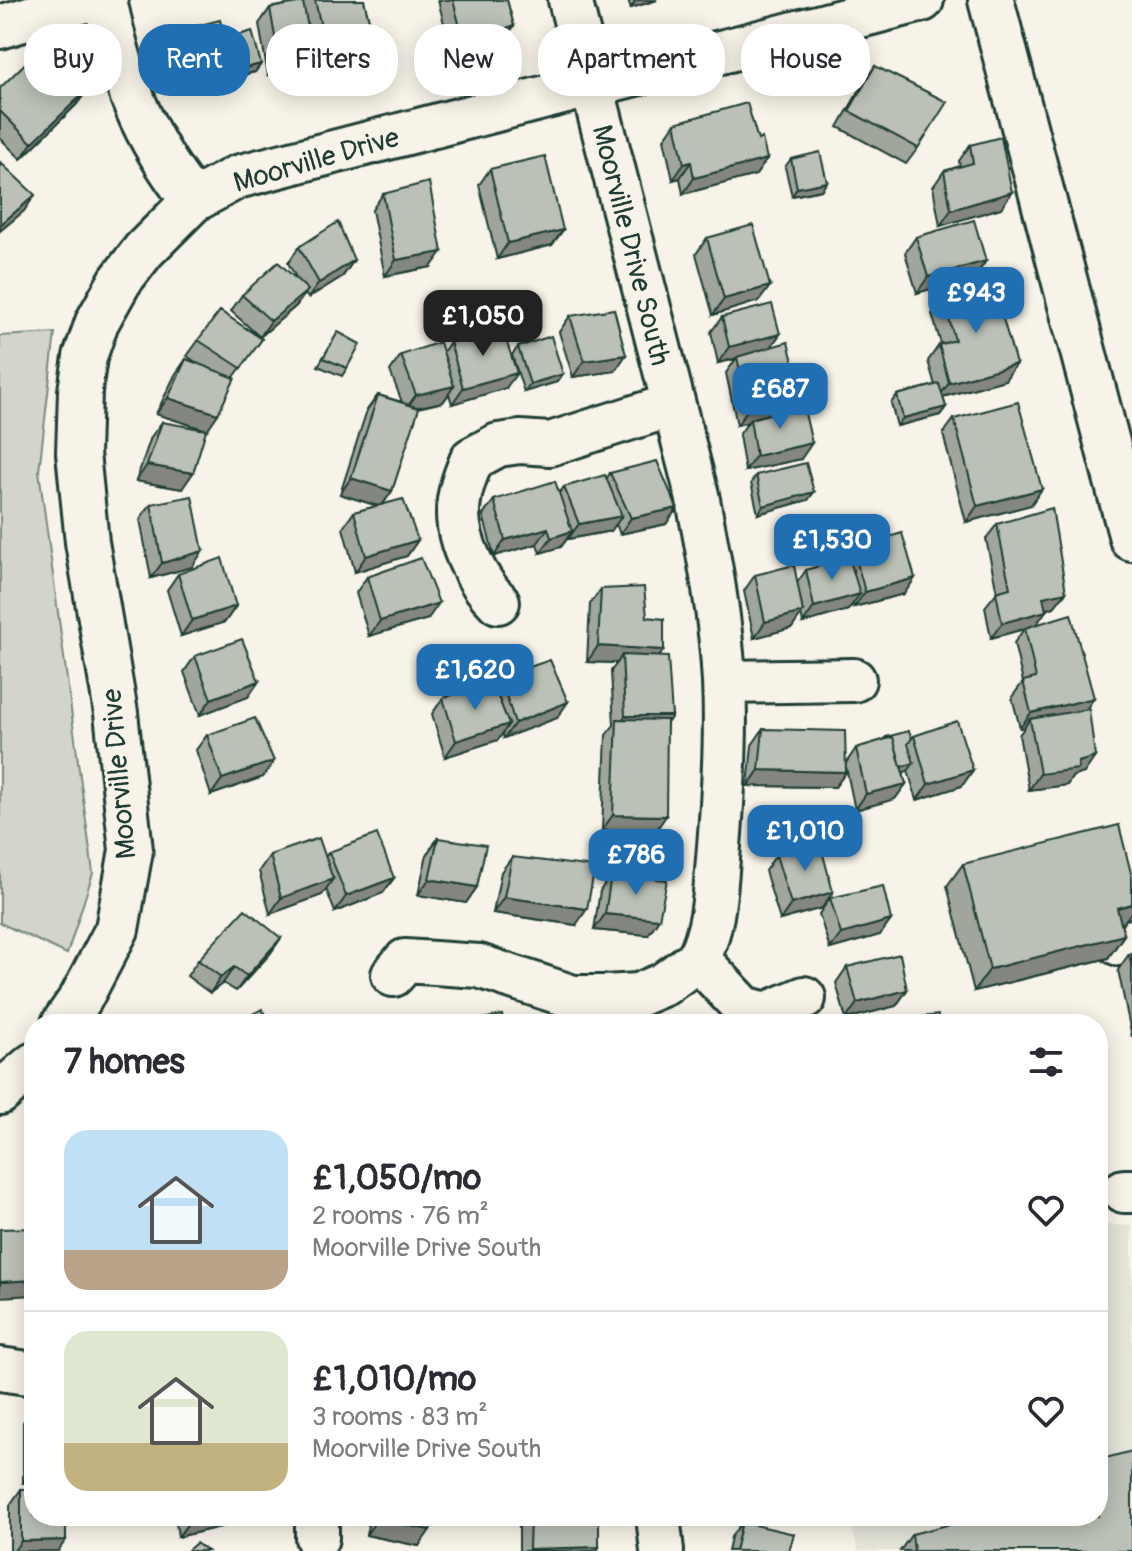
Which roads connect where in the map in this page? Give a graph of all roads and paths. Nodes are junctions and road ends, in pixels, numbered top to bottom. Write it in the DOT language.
graph roads {
  1 [pos="88,0"];
  2 [pos="105,0"];
  3 [pos="570,0"];
  4 [pos="922,0"];
  5 [pos="991,0"];
  6 [pos="576,24"];
  7 [pos="0,27"];
  8 [pos="725,51"];
  9 [pos="550,96"];
  10 [pos="595,96"];
  11 [pos="193,201"];
  12 [pos="672,405"];
  13 [pos="1132,538"];
  14 [pos="498,602"];
  15 [pos="854,680"];
  16 [pos="724,682"];
  17 [pos="698,959"];
  18 [pos="393,975"];
  19 [pos="804,998"];
  20 [pos="70,1014"];
  21 [pos="24,1073"];
  22 [pos="0,1093"];
  23 [pos="0,1369"];
  24 [pos="24,1373"];
  25 [pos="659,1526"];
  26 [pos="662,1551"];
  1 -- 7 [label="street"];
  2 -- 11 [label="street"];
  3 -- 6 [label="street, Moorville Drive South"];
  4 -- 8 [label="street, Moorville Drive"];
  5 -- 13 [label="main road"];
  9 -- 11 [label="street, Moorville Drive"];
  10 -- 12 [label="street, Moorville Drive South"];
  11 -- 20 [label="street, Moorville Drive"];
  12 -- 14 [label="street, Moorville Drive South"];
  12 -- 16 [label="street, Moorville Drive South"];
  15 -- 16 [label="street"];
  16 -- 17 [label="street, Moorville Drive South"];
  17 -- 18 [label="street"];
  17 -- 19 [label="street"];
  21 -- 22 [label="street"];
  23 -- 24 [label="street"];
  25 -- 26 [label="street"];
}
